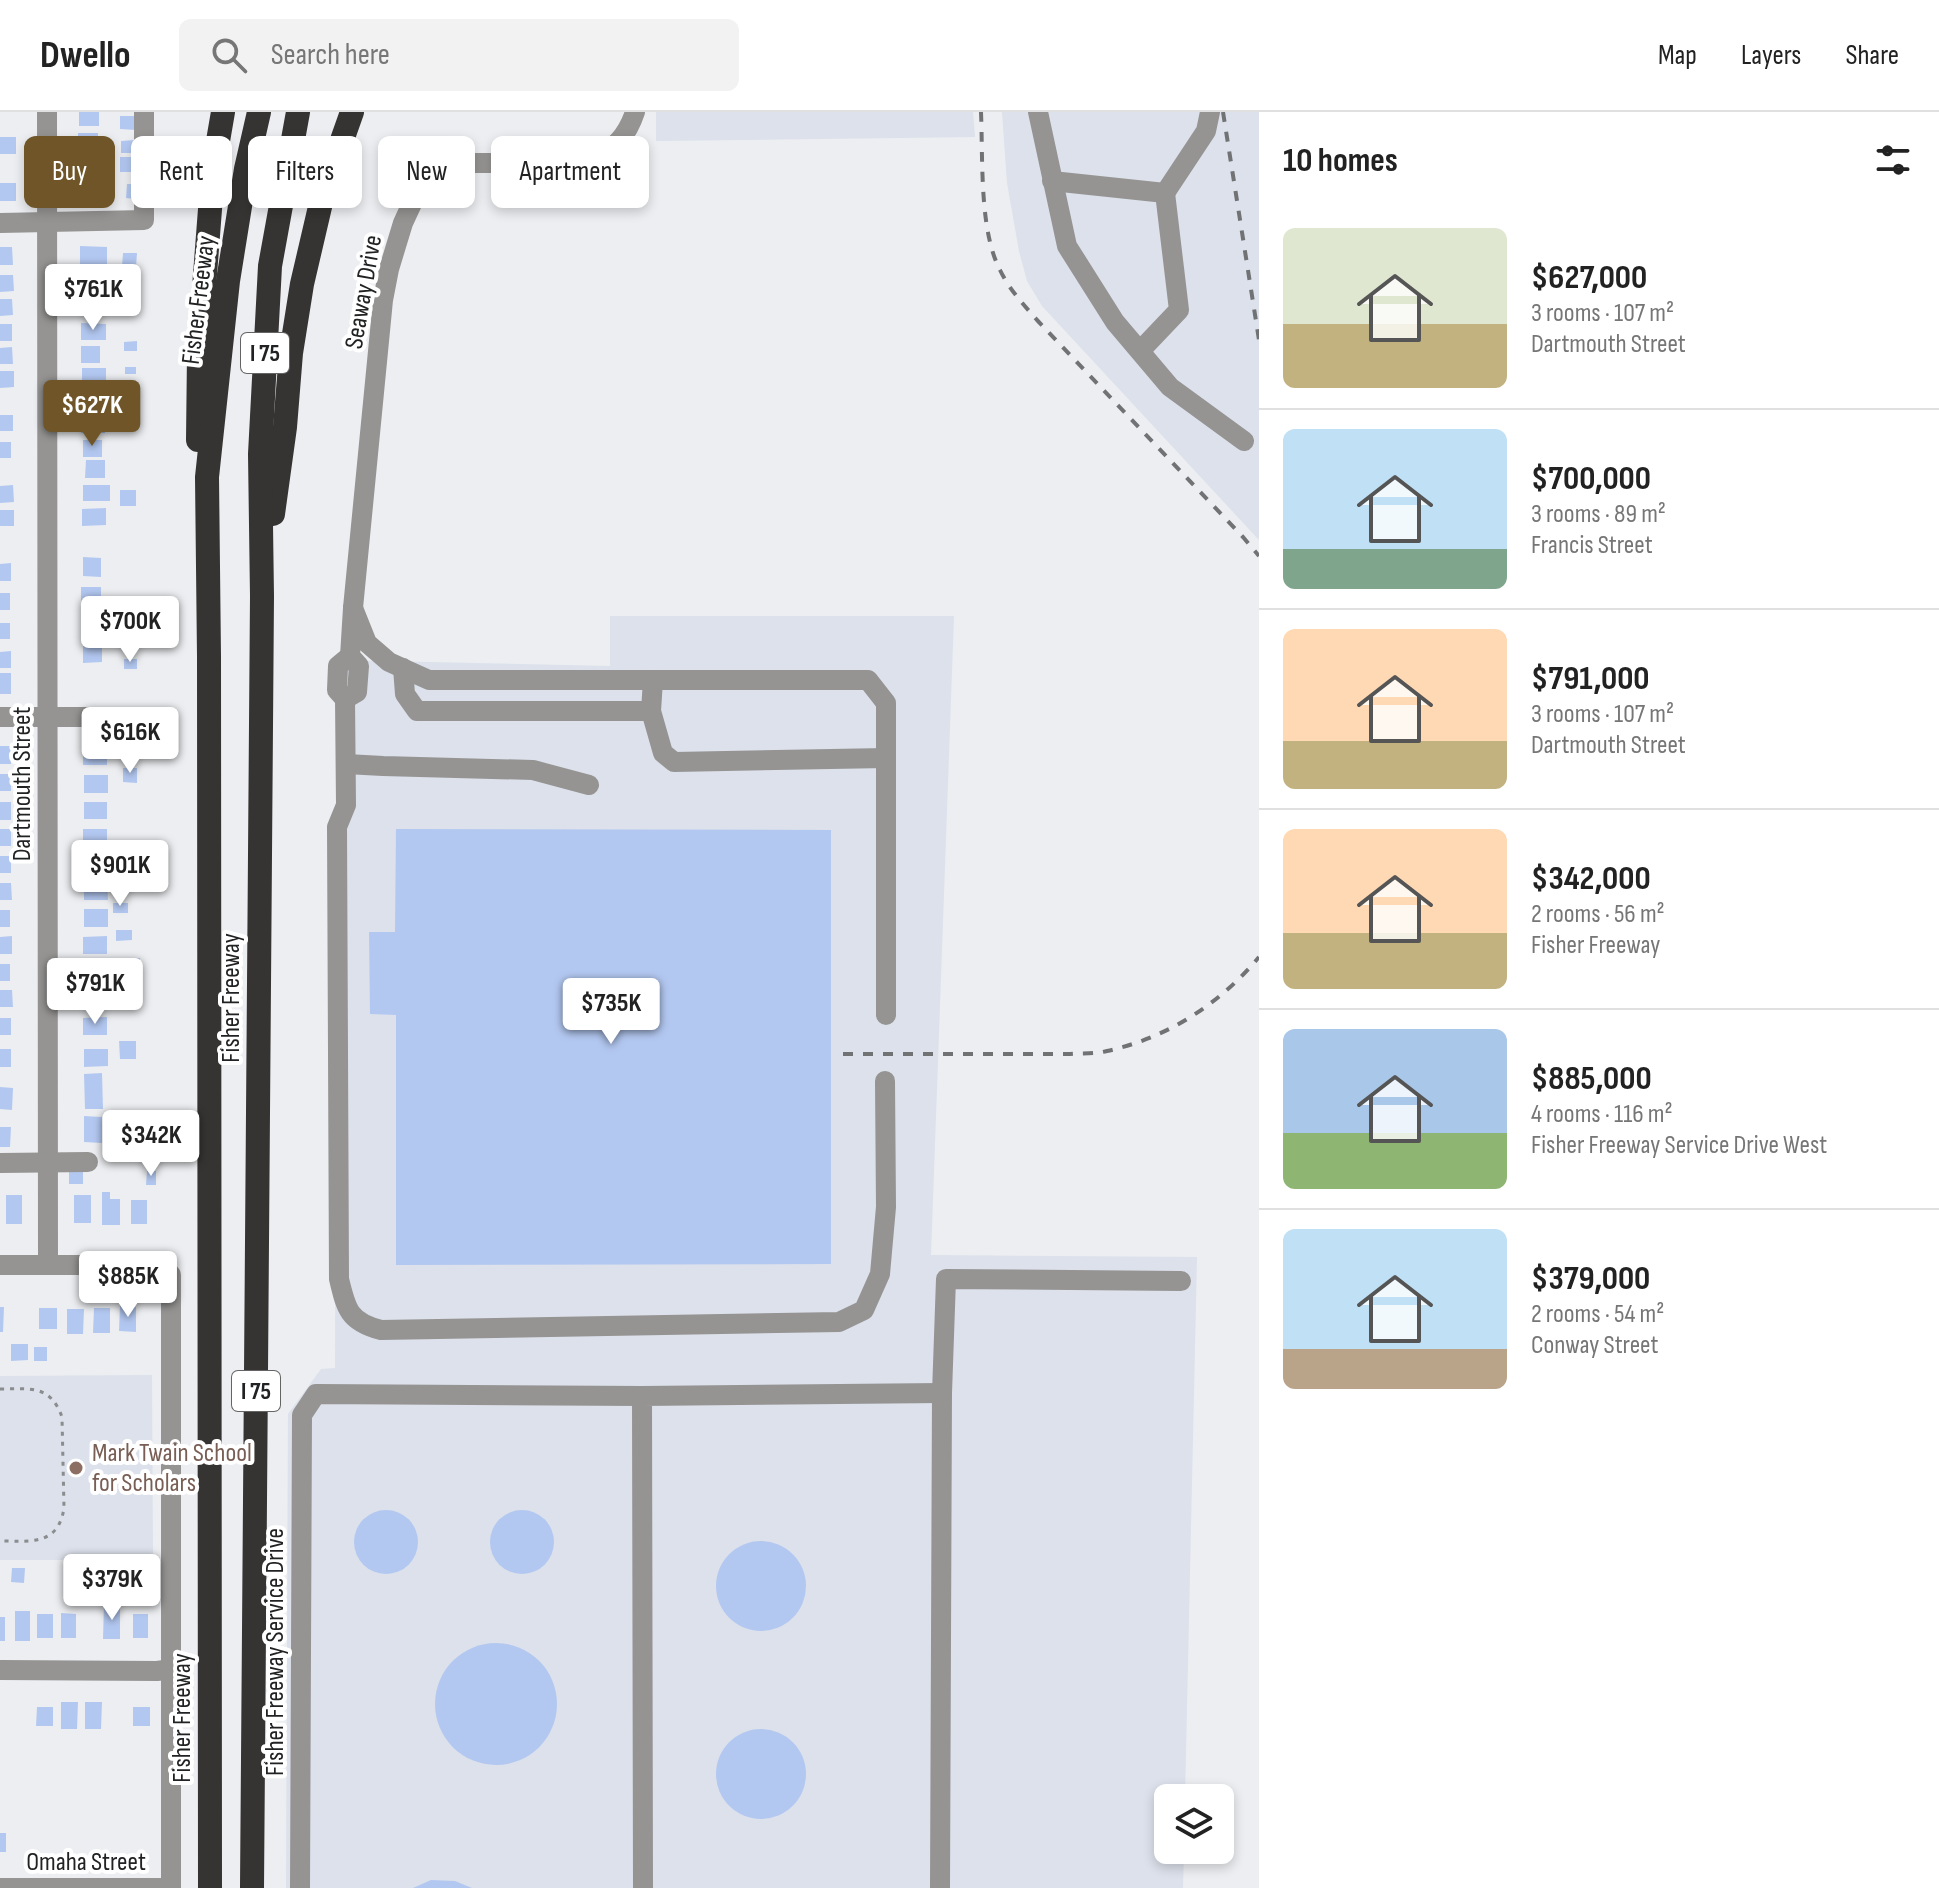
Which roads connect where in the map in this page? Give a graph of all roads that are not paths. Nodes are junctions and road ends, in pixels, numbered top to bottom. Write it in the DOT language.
graph roads {
  1 [pos="47,112"];
  2 [pos="144,112"];
  3 [pos="223,112"];
  4 [pos="259,112"];
  5 [pos="298,112"];
  6 [pos="352,112"];
  7 [pos="635,112"];
  8 [pos="1038,112"];
  9 [pos="1210,112"];
  10 [pos="1052,181"];
  11 [pos="1165,193"];
  12 [pos="47,221"];
  13 [pos="0,223"];
  14 [pos="1140,351"];
  15 [pos="1244,441"];
  16 [pos="207,477"];
  17 [pos="262,596"];
  18 [pos="353,608"];
  19 [pos="403,668"];
  20 [pos="653,680"];
  21 [pos="651,711"];
  22 [pos="0,717"];
  23 [pos="48,717"];
  24 [pos="145,717"];
  25 [pos="886,758"];
  26 [pos="346,764"];
  27 [pos="589,785"];
  28 [pos="886,1015"];
  29 [pos="885,1081"];
  30 [pos="48,1162"];
  31 [pos="88,1162"];
  32 [pos="0,1163"];
  33 [pos="0,1265"];
  34 [pos="48,1265"];
  35 [pos="1181,1281"];
  36 [pos="942,1393"];
  37 [pos="642,1396"];
  38 [pos="172,1669"];
  39 [pos="0,1670"];
  40 [pos="0,1888"];
  41 [pos="171,1888"];
  42 [pos="210,1888"];
  43 [pos="252,1888"];
  44 [pos="300,1888"];
  45 [pos="643,1888"];
  46 [pos="940,1888"];
  1 -- 12 [label="street, Dartmouth Street"];
  2 -- 12 [label="street"];
  3 -- 16 [label="highway"];
  4 -- 16 [label="highway, Fisher Freeway / I 75"];
  5 -- 17 [label="highway, Fisher Freeway / I 75"];
  6 -- 17 [label="highway"];
  7 -- 18 [label="street, Seaway Drive"];
  8 -- 10 [label="street"];
  9 -- 11 [label="street"];
  10 -- 11 [label="street"];
  10 -- 14 [label="street"];
  11 -- 14 [label="street"];
  12 -- 13 [label="street"];
  12 -- 23 [label="street, Dartmouth Street"];
  14 -- 15 [label="street"];
  16 -- 42 [label="highway, Fisher Freeway / I 75"];
  17 -- 43 [label="highway, Fisher Freeway / I 75"];
  18 -- 19 [label="street"];
  18 -- 26 [label="street, Seaway Drive"];
  19 -- 20 [label="street"];
  19 -- 21 [label="street"];
  20 -- 21 [label="street"];
  20 -- 25 [label="street"];
  21 -- 25 [label="street"];
  22 -- 23 [label="street"];
  23 -- 24 [label="street"];
  23 -- 30 [label="street, Dartmouth Street"];
  25 -- 28 [label="street"];
  26 -- 27 [label="street"];
  26 -- 29 [label="street"];
  30 -- 31 [label="street"];
  30 -- 32 [label="street"];
  30 -- 34 [label="street, Dartmouth Street"];
  33 -- 34 [label="street"];
  34 -- 38 [label="street"];
  35 -- 36 [label="street"];
  36 -- 37 [label="street"];
  36 -- 46 [label="street"];
  37 -- 44 [label="street, Fisher Freeway Service Drive"];
  37 -- 45 [label="street"];
  38 -- 39 [label="street"];
  38 -- 41 [label="street"];
  40 -- 41 [label="street, Omaha Street"];
}
